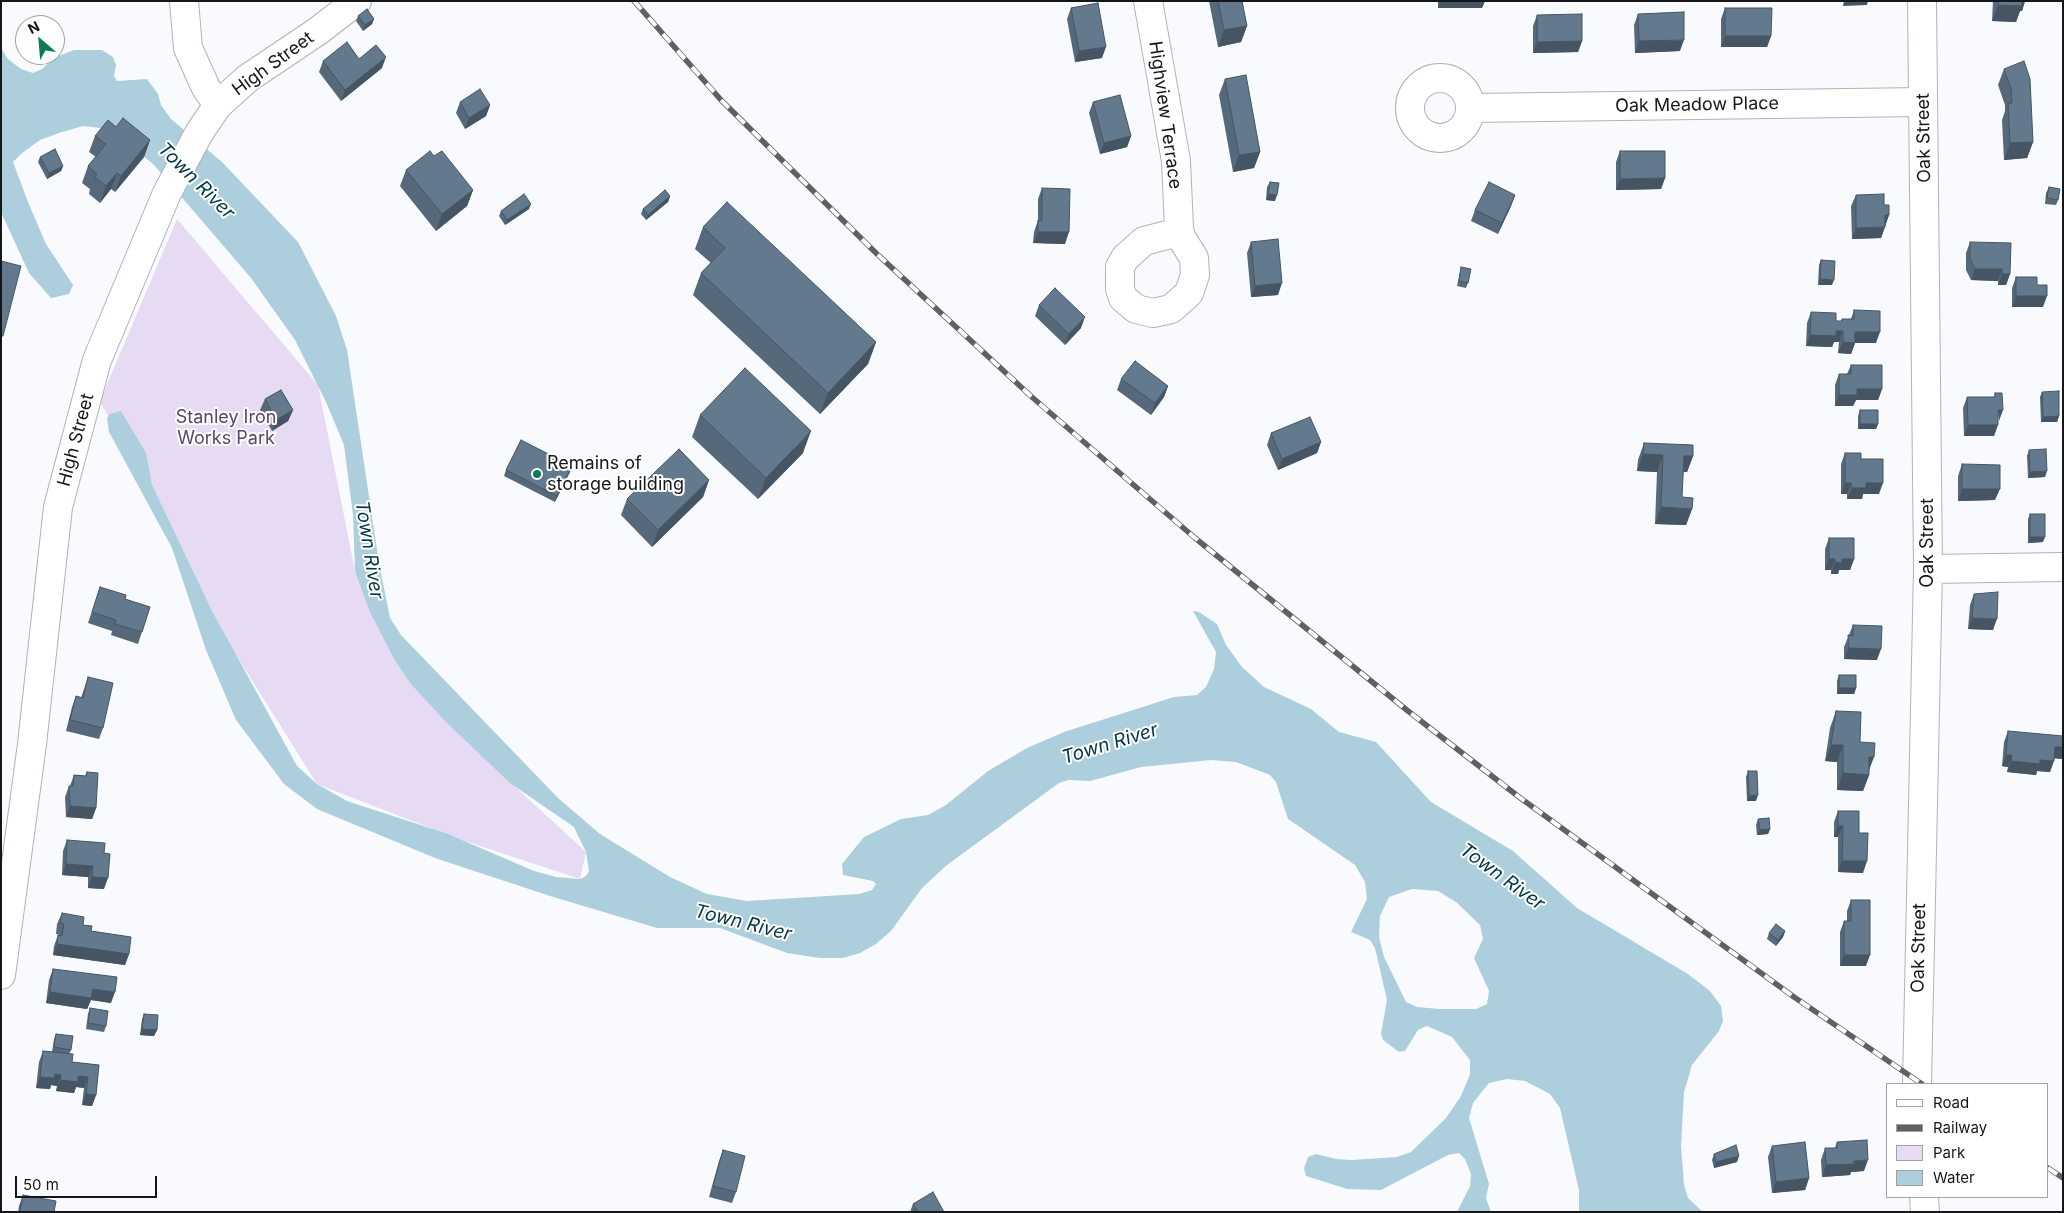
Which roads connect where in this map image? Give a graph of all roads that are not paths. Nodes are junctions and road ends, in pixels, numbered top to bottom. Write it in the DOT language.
graph roads {
  1 [pos="184,1"];
  2 [pos="357,1"];
  3 [pos="1148,1"];
  4 [pos="1922,1"];
  5 [pos="1923,102"];
  6 [pos="218,105"];
  7 [pos="1470,108"];
  8 [pos="1179,228"];
  9 [pos="2063,567"];
  10 [pos="1928,569"];
  11 [pos="1,975"];
  12 [pos="1916,1083"];
  13 [pos="1924,1198"];
  14 [pos="1925,1212"];
  1 -- 6 [label="street"];
  2 -- 6 [label="street, High Street"];
  3 -- 8 [label="street, Highview Terrace"];
  4 -- 5 [label="street, Oak Street"];
  5 -- 7 [label="street, Oak Meadow Place"];
  5 -- 10 [label="street, Oak Street"];
  6 -- 11 [label="street, High Street"];
  9 -- 10 [label="street"];
  10 -- 12 [label="street, Oak Street"];
  13 -- 14 [label="street"];
}
